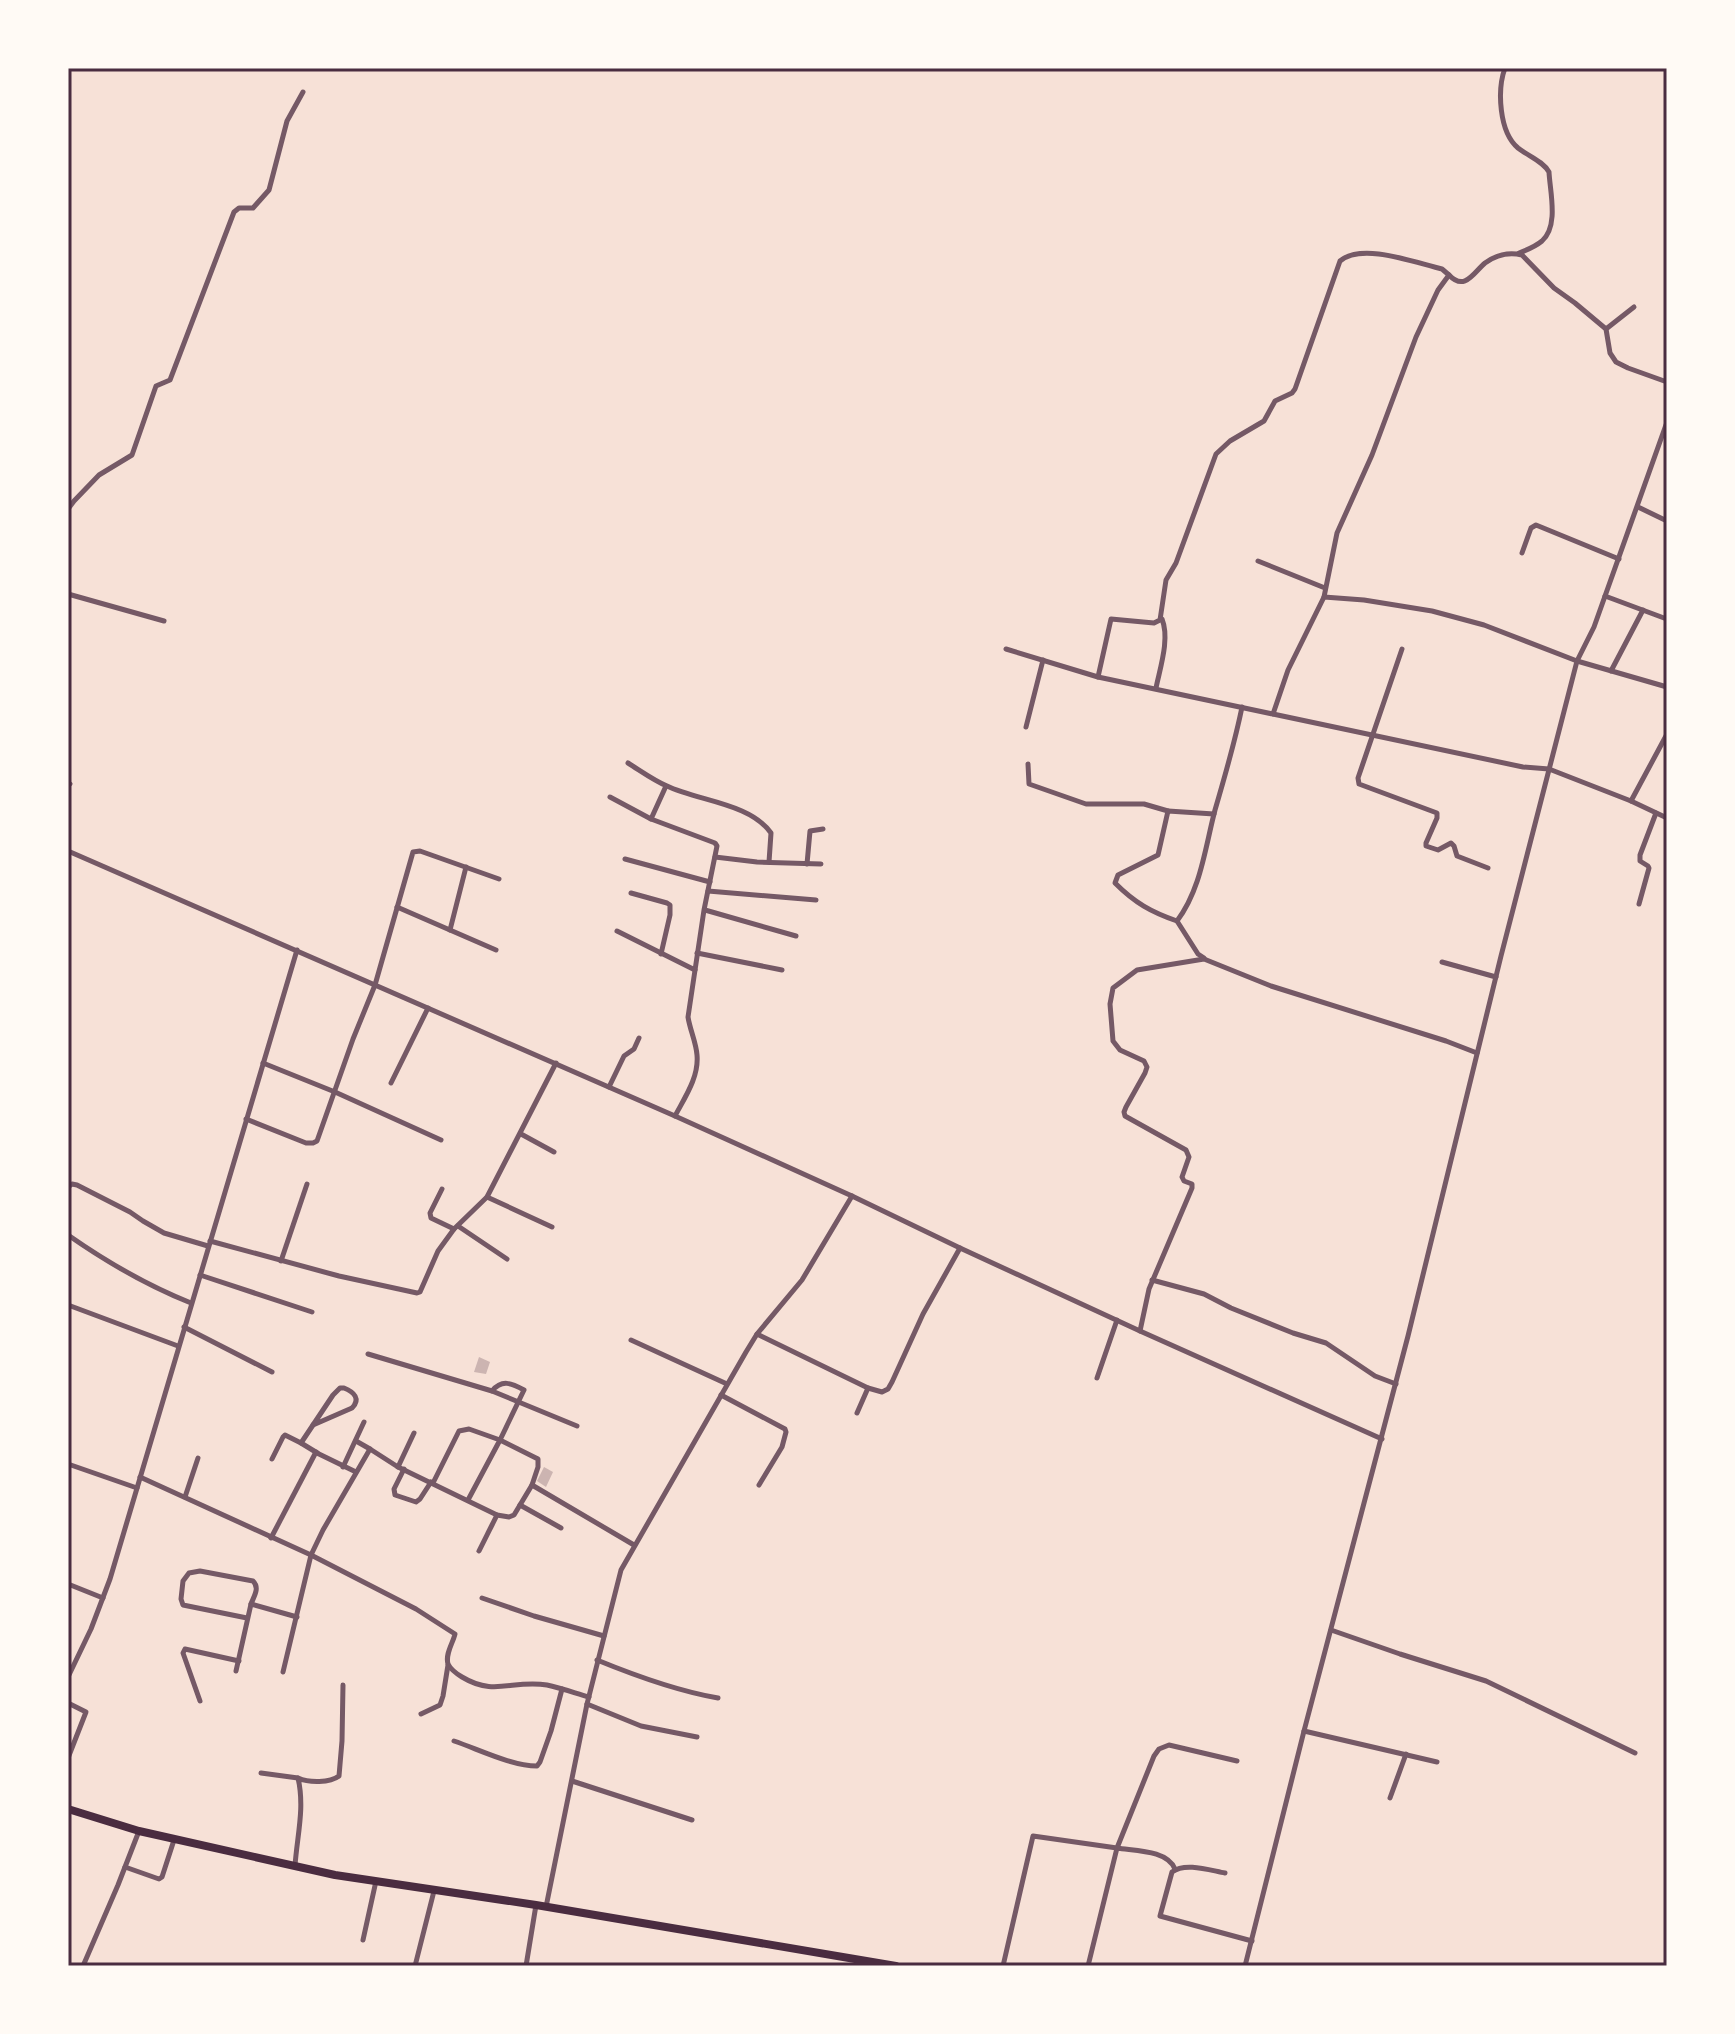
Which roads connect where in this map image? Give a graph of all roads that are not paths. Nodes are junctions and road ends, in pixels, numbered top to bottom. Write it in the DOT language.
graph roads {
  1 [pos="1505,68"];
  2 [pos="303,92"];
  3 [pos="1519,254"];
  4 [pos="1449,275"];
  5 [pos="1634,307"];
  6 [pos="1606,329"];
  7 [pos="1667,382"];
  8 [pos="1667,422"];
  9 [pos="1638,507"];
  10 [pos="68,509"];
  11 [pos="1667,521"];
  12 [pos="1522,553"];
  13 [pos="1619,559"];
  14 [pos="1258,561"];
  15 [pos="1325,588"];
  16 [pos="68,594"];
  17 [pos="1605,596"];
  18 [pos="1324,597"];
  19 [pos="1643,610"];
  20 [pos="1161,618"];
  21 [pos="1664,618"];
  22 [pos="164,621"];
  23 [pos="1006,649"];
  24 [pos="1402,649"];
  25 [pos="1043,660"];
  26 [pos="1577,661"];
  27 [pos="1611,671"];
  28 [pos="1098,677"];
  29 [pos="1667,687"];
  30 [pos="1156,688"];
  31 [pos="1242,707"];
  32 [pos="1273,714"];
  33 [pos="1026,727"];
  34 [pos="1667,734"];
  35 [pos="1373,737"];
  36 [pos="628,763"];
  37 [pos="1028,764"];
  38 [pos="1549,769"];
  39 [pos="666,786"];
  40 [pos="610,797"];
  41 [pos="1631,801"];
  42 [pos="1168,811"];
  43 [pos="1656,813"];
  44 [pos="1214,814"];
  45 [pos="1667,818"];
  46 [pos="651,819"];
  47 [pos="823,829"];
  48 [pos="68,851"];
  49 [pos="715,857"];
  50 [pos="625,859"];
  51 [pos="769,862"];
  52 [pos="807,864"];
  53 [pos="821,864"];
  54 [pos="466,867"];
  55 [pos="1488,868"];
  56 [pos="499,879"];
  57 [pos="710,882"];
  58 [pos="708,891"];
  59 [pos="631,893"];
  60 [pos="816,900"];
  61 [pos="1639,904"];
  62 [pos="397,907"];
  63 [pos="704,910"];
  64 [pos="1177,921"];
  65 [pos="450,930"];
  66 [pos="617,931"];
  67 [pos="796,936"];
  68 [pos="297,950"];
  69 [pos="496,950"];
  70 [pos="697,953"];
  71 [pos="661,954"];
  72 [pos="1204,959"];
  73 [pos="1442,962"];
  74 [pos="695,970"];
  75 [pos="782,970"];
  76 [pos="1496,977"];
  77 [pos="375,985"];
  78 [pos="428,1008"];
  79 [pos="639,1038"];
  80 [pos="1477,1053"];
  81 [pos="263,1063"];
  82 [pos="556,1063"];
  83 [pos="391,1083"];
  84 [pos="609,1087"];
  85 [pos="335,1092"];
  86 [pos="675,1116"];
  87 [pos="246,1119"];
  88 [pos="521,1134"];
  89 [pos="441,1140"];
  90 [pos="554,1152"];
  91 [pos="307,1184"];
  92 [pos="68,1187"];
  93 [pos="442,1189"];
  94 [pos="852,1196"];
  95 [pos="487,1197"];
  96 [pos="552,1227"];
  97 [pos="456,1228"];
  98 [pos="68,1235"];
  99 [pos="209,1244"];
  100 [pos="960,1248"];
  101 [pos="507,1259"];
  102 [pos="281,1261"];
  103 [pos="200,1275"];
  104 [pos="1152,1280"];
  105 [pos="191,1303"];
  106 [pos="68,1305"];
  107 [pos="312,1312"];
  108 [pos="1117,1320"];
  109 [pos="184,1327"];
  110 [pos="1140,1331"];
  111 [pos="757,1334"];
  112 [pos="631,1340"];
  113 [pos="178,1346"];
  114 [pos="368,1354"];
  115 [pos="272,1372"];
  116 [pos="1097,1378"];
  117 [pos="727,1384"];
  118 [pos="1396,1384"];
  119 [pos="868,1388"];
  120 [pos="492,1391"];
  121 [pos="721,1395"];
  122 [pos="519,1401"];
  123 [pos="857,1413"];
  124 [pos="364,1422"];
  125 [pos="313,1425"];
  126 [pos="577,1426"];
  127 [pos="414,1433"];
  128 [pos="1382,1439"];
  129 [pos="500,1440"];
  130 [pos="356,1441"];
  131 [pos="301,1443"];
  132 [pos="370,1449"];
  133 [pos="316,1452"];
  134 [pos="198,1458"];
  135 [pos="272,1459"];
  136 [pos="68,1464"];
  137 [pos="343,1467"];
  138 [pos="401,1468"];
  139 [pos="356,1472"];
  140 [pos="140,1477"];
  141 [pos="432,1482"];
  142 [pos="532,1485"];
  143 [pos="759,1485"];
  144 [pos="137,1488"];
  145 [pos="185,1497"];
  146 [pos="468,1500"];
  147 [pos="520,1505"];
  148 [pos="497,1515"];
  149 [pos="561,1528"];
  150 [pos="271,1538"];
  151 [pos="634,1545"];
  152 [pos="479,1551"];
  153 [pos="311,1555"];
  154 [pos="68,1584"];
  155 [pos="103,1598"];
  156 [pos="482,1598"];
  157 [pos="251,1604"];
  158 [pos="297,1617"];
  159 [pos="247,1618"];
  160 [pos="1331,1630"];
  161 [pos="604,1636"];
  162 [pos="597,1660"];
  163 [pos="239,1661"];
  164 [pos="449,1664"];
  165 [pos="236,1671"];
  166 [pos="283,1672"];
  167 [pos="68,1677"];
  168 [pos="343,1685"];
  169 [pos="562,1689"];
  170 [pos="718,1698"];
  171 [pos="200,1701"];
  172 [pos="588,1701"];
  173 [pos="68,1703"];
  174 [pos="421,1714"];
  175 [pos="1304,1731"];
  176 [pos="697,1737"];
  177 [pos="454,1741"];
  178 [pos="1635,1753"];
  179 [pos="1406,1754"];
  180 [pos="68,1758"];
  181 [pos="1237,1761"];
  182 [pos="1437,1762"];
  183 [pos="261,1773"];
  184 [pos="298,1778"];
  185 [pos="572,1781"];
  186 [pos="1390,1798"];
  187 [pos="68,1809"];
  188 [pos="692,1820"];
  189 [pos="139,1831"];
  190 [pos="174,1839"];
  191 [pos="1117,1848"];
  192 [pos="125,1867"];
  193 [pos="295,1867"];
  194 [pos="1175,1869"];
  195 [pos="1225,1873"];
  196 [pos="376,1881"];
  197 [pos="435,1890"];
  198 [pos="536,1905"];
  199 [pos="546,1907"];
  200 [pos="363,1940"];
  201 [pos="1252,1941"];
  202 [pos="83,1966"];
  203 [pos="415,1966"];
  204 [pos="526,1966"];
  205 [pos="896,1966"];
  206 [pos="1003,1966"];
  207 [pos="1088,1966"];
  208 [pos="1245,1966"];
  1 -- 3 [label="street"];
  2 -- 10 [label="street"];
  3 -- 4 [label="street"];
  3 -- 6 [label="street"];
  4 -- 15 [label="street"];
  4 -- 20 [label="street"];
  5 -- 6 [label="street"];
  6 -- 7 [label="street"];
  8 -- 9 [label="street"];
  9 -- 11 [label="street"];
  9 -- 13 [label="street"];
  12 -- 13 [label="street"];
  13 -- 17 [label="street"];
  14 -- 15 [label="street"];
  15 -- 18 [label="street"];
  16 -- 22 [label="street"];
  17 -- 19 [label="street"];
  17 -- 26 [label="street"];
  18 -- 26 [label="street"];
  18 -- 32 [label="street"];
  19 -- 21 [label="street"];
  19 -- 27 [label="street"];
  20 -- 28 [label="street"];
  20 -- 30 [label="street"];
  23 -- 25 [label="street"];
  24 -- 35 [label="street"];
  25 -- 28 [label="street"];
  25 -- 33 [label="street"];
  26 -- 27 [label="street"];
  26 -- 38 [label="street"];
  27 -- 29 [label="street"];
  28 -- 30 [label="street"];
  30 -- 31 [label="street"];
  31 -- 32 [label="street"];
  31 -- 44 [label="street"];
  32 -- 35 [label="street"];
  34 -- 41 [label="street"];
  35 -- 38 [label="street"];
  35 -- 55 [label="street"];
  36 -- 39 [label="street"];
  37 -- 42 [label="street"];
  38 -- 41 [label="street"];
  38 -- 76 [label="street"];
  39 -- 46 [label="street"];
  39 -- 51 [label="street"];
  40 -- 46 [label="street"];
  41 -- 43 [label="street"];
  42 -- 44 [label="street"];
  42 -- 64 [label="street"];
  43 -- 45 [label="street"];
  43 -- 61 [label="street"];
  44 -- 64 [label="street"];
  46 -- 49 [label="street"];
  47 -- 52 [label="street"];
  48 -- 68 [label="street"];
  49 -- 51 [label="street"];
  49 -- 57 [label="street"];
  50 -- 57 [label="street"];
  51 -- 52 [label="street"];
  52 -- 53 [label="street"];
  54 -- 56 [label="street"];
  54 -- 62 [label="street"];
  54 -- 65 [label="street"];
  57 -- 58 [label="street"];
  58 -- 60 [label="street"];
  58 -- 63 [label="street"];
  59 -- 71 [label="street"];
  62 -- 65 [label="street"];
  62 -- 77 [label="street"];
  63 -- 67 [label="street"];
  63 -- 70 [label="street"];
  64 -- 72 [label="street"];
  65 -- 69 [label="street"];
  66 -- 71 [label="street"];
  68 -- 77 [label="street"];
  68 -- 81 [label="street"];
  70 -- 74 [label="street"];
  70 -- 75 [label="street"];
  71 -- 74 [label="street"];
  72 -- 80 [label="street"];
  72 -- 104 [label="street"];
  73 -- 76 [label="street"];
  74 -- 86 [label="street"];
  76 -- 80 [label="street"];
  77 -- 78 [label="street"];
  77 -- 85 [label="street"];
  78 -- 82 [label="street"];
  78 -- 83 [label="street"];
  79 -- 84 [label="street"];
  80 -- 118 [label="street"];
  81 -- 85 [label="street"];
  81 -- 87 [label="street"];
  82 -- 84 [label="street"];
  82 -- 88 [label="street"];
  84 -- 86 [label="street"];
  85 -- 87 [label="street"];
  85 -- 89 [label="street"];
  86 -- 94 [label="street"];
  87 -- 99 [label="street"];
  88 -- 90 [label="street"];
  88 -- 95 [label="street"];
  91 -- 102 [label="street"];
  92 -- 99 [label="street"];
  93 -- 97 [label="street"];
  94 -- 100 [label="street"];
  94 -- 111 [label="street"];
  95 -- 96 [label="street"];
  95 -- 97 [label="street"];
  97 -- 101 [label="street"];
  97 -- 102 [label="street"];
  98 -- 105 [label="street"];
  99 -- 102 [label="street"];
  99 -- 103 [label="street"];
  100 -- 108 [label="street"];
  100 -- 119 [label="street"];
  103 -- 105 [label="street"];
  103 -- 107 [label="street"];
  104 -- 110 [label="street"];
  104 -- 118 [label="street"];
  105 -- 109 [label="street"];
  106 -- 113 [label="street"];
  108 -- 110 [label="street"];
  108 -- 116 [label="street"];
  109 -- 113 [label="street"];
  109 -- 115 [label="street"];
  110 -- 128 [label="street"];
  111 -- 117 [label="street"];
  111 -- 119 [label="street"];
  112 -- 117 [label="street"];
  113 -- 140 [label="street"];
  114 -- 120 [label="street"];
  117 -- 121 [label="street"];
  118 -- 128 [label="street"];
  119 -- 123 [label="street"];
  120 -- 122 [label="street"];
  120 -- 122 [label="street"];
  121 -- 143 [label="street"];
  121 -- 151 [label="street"];
  122 -- 126 [label="street"];
  122 -- 129 [label="street"];
  124 -- 130 [label="street"];
  125 -- 125 [label="street"];
  125 -- 131 [label="street"];
  127 -- 138 [label="street"];
  128 -- 160 [label="street"];
  129 -- 141 [label="street"];
  129 -- 142 [label="street"];
  129 -- 146 [label="street"];
  130 -- 132 [label="street"];
  130 -- 137 [label="street"];
  131 -- 133 [label="street"];
  131 -- 135 [label="street"];
  132 -- 138 [label="street"];
  132 -- 139 [label="street"];
  133 -- 137 [label="street"];
  133 -- 150 [label="street"];
  134 -- 145 [label="street"];
  136 -- 144 [label="street"];
  137 -- 139 [label="street"];
  138 -- 141 [label="street"];
  138 -- 141 [label="street"];
  139 -- 153 [label="street"];
  140 -- 144 [label="street"];
  140 -- 145 [label="street"];
  141 -- 146 [label="street"];
  142 -- 147 [label="street"];
  142 -- 151 [label="street"];
  144 -- 155 [label="street"];
  145 -- 150 [label="street"];
  146 -- 148 [label="street"];
  147 -- 148 [label="street"];
  147 -- 149 [label="street"];
  148 -- 152 [label="street"];
  150 -- 153 [label="street"];
  151 -- 161 [label="street"];
  153 -- 158 [label="street"];
  153 -- 164 [label="street"];
  154 -- 155 [label="street"];
  155 -- 167 [label="street"];
  156 -- 161 [label="street"];
  157 -- 158 [label="street"];
  157 -- 159 [label="street"];
  157 -- 159 [label="street"];
  158 -- 166 [label="street"];
  159 -- 163 [label="street"];
  160 -- 175 [label="street"];
  160 -- 178 [label="street"];
  161 -- 162 [label="street"];
  162 -- 170 [label="street"];
  162 -- 172 [label="street"];
  163 -- 165 [label="street"];
  163 -- 171 [label="street"];
  164 -- 169 [label="street"];
  164 -- 174 [label="street"];
  168 -- 184 [label="street"];
  169 -- 172 [label="street"];
  169 -- 177 [label="street"];
  172 -- 176 [label="street"];
  172 -- 185 [label="street"];
  173 -- 180 [label="street"];
  175 -- 179 [label="street"];
  175 -- 201 [label="street"];
  179 -- 182 [label="street"];
  179 -- 186 [label="street"];
  181 -- 191 [label="street"];
  183 -- 184 [label="street"];
  184 -- 193 [label="street"];
  185 -- 188 [label="street"];
  185 -- 199 [label="street"];
  187 -- 189 [label="main road"];
  189 -- 190 [label="main road"];
  189 -- 192 [label="street"];
  190 -- 192 [label="street"];
  190 -- 193 [label="main road"];
  191 -- 194 [label="street"];
  191 -- 206 [label="street"];
  191 -- 207 [label="street"];
  192 -- 202 [label="street"];
  193 -- 196 [label="main road"];
  194 -- 195 [label="street"];
  194 -- 201 [label="street"];
  196 -- 197 [label="main road"];
  196 -- 200 [label="street"];
  197 -- 198 [label="main road"];
  197 -- 203 [label="street"];
  198 -- 199 [label="main road"];
  198 -- 204 [label="street"];
  199 -- 205 [label="main road"];
  201 -- 208 [label="street"];
}
